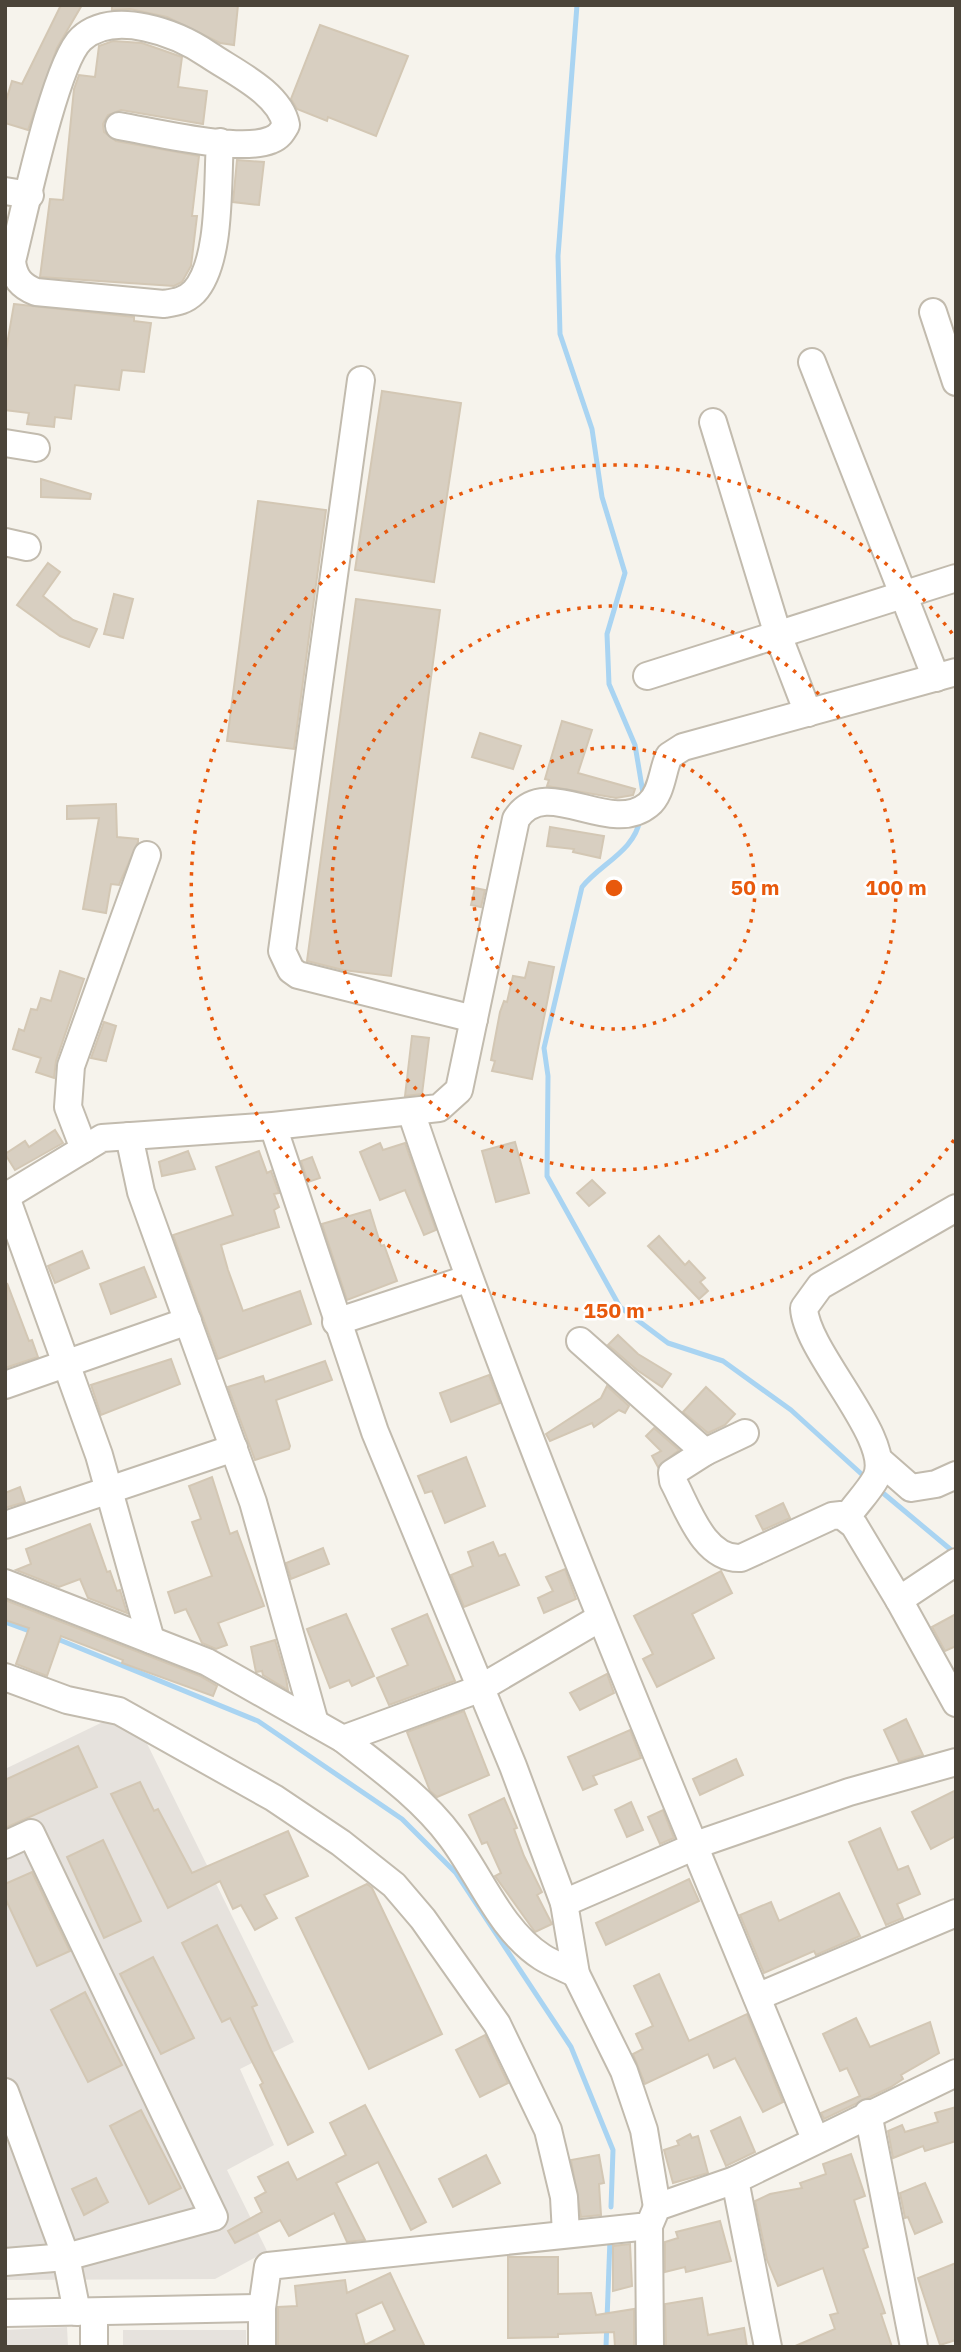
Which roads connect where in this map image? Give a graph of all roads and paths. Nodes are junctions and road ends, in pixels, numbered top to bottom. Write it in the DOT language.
graph roads {
  1 [pos="120,126"];
  2 [pos="220,142"];
  3 [pos="17,193"];
  4 [pos="933,312"];
  5 [pos="812,362"];
  6 [pos="361,380"];
  7 [pos="956,382"];
  8 [pos="713,422"];
  9 [pos="5,443"];
  10 [pos="36,447"];
  11 [pos="956,578"];
  12 [pos="905,594"];
  13 [pos="778,635"];
  14 [pos="946,675"];
  15 [pos="647,677"];
  16 [pos="808,713"];
  17 [pos="147,855"];
  18 [pos="474,1019"];
  19 [pos="411,1112"];
  20 [pos="273,1126"];
  21 [pos="129,1136"];
  22 [pos="84,1149"];
  23 [pos="5,1197"];
  24 [pos="956,1208"];
  25 [pos="467,1279"];
  26 [pos="188,1321"];
  27 [pos="336,1322"];
  28 [pos="580,1341"];
  29 [pos="66,1363"];
  30 [pos="5,1385"];
  31 [pos="745,1433"];
  32 [pos="234,1448"];
  33 [pos="705,1451"];
  34 [pos="956,1475"];
  35 [pos="866,1488"];
  36 [pos="108,1490"];
  37 [pos="5,1524"];
  38 [pos="956,1562"];
  39 [pos="5,1583"];
  40 [pos="899,1600"];
  41 [pos="600,1618"];
  42 [pos="151,1640"];
  43 [pos="5,1677"];
  44 [pos="479,1689"];
  45 [pos="956,1703"];
  46 [pos="315,1723"];
  47 [pos="343,1739"];
  48 [pos="956,1762"];
  49 [pos="5,1845"];
  50 [pos="695,1845"];
  51 [pos="564,1903"];
  52 [pos="956,1913"];
  53 [pos="576,1974"];
  54 [pos="757,1997"];
  55 [pos="955,2077"];
  56 [pos="5,2092"];
  57 [pos="868,2113"];
  58 [pos="815,2139"];
  59 [pos="735,2180"];
  60 [pos="646,2220"];
  61 [pos="566,2234"];
  62 [pos="66,2257"];
  63 [pos="5,2262"];
  64 [pos="262,2308"];
  65 [pos="85,2312"];
  66 [pos="5,2313"];
  67 [pos="94,2347"];
  68 [pos="262,2347"];
  69 [pos="650,2347"];
  70 [pos="768,2347"];
  71 [pos="914,2347"];
  1 -- 2 [label="street"];
  2 -- 3 [label="street"];
  2 -- 3 [label="street"];
  4 -- 7 [label="street"];
  5 -- 12 [label="street"];
  6 -- 18 [label="street"];
  8 -- 13 [label="street"];
  9 -- 10 [label="street"];
  11 -- 12 [label="street"];
  12 -- 13 [label="street"];
  12 -- 14 [label="street"];
  13 -- 15 [label="street"];
  13 -- 16 [label="street"];
  14 -- 16 [label="street"];
  16 -- 18 [label="street"];
  17 -- 22 [label="street"];
  18 -- 19 [label="street"];
  19 -- 20 [label="street"];
  19 -- 25 [label="street"];
  20 -- 21 [label="street"];
  20 -- 27 [label="street"];
  21 -- 22 [label="street"];
  21 -- 26 [label="street"];
  22 -- 23 [label="street"];
  23 -- 29 [label="street"];
  24 -- 35 [label="street"];
  25 -- 27 [label="street"];
  25 -- 41 [label="street"];
  26 -- 29 [label="street"];
  26 -- 32 [label="street"];
  27 -- 44 [label="street"];
  28 -- 33 [label="street"];
  29 -- 30 [label="street"];
  29 -- 36 [label="street"];
  31 -- 33 [label="street"];
  32 -- 36 [label="street"];
  32 -- 46 [label="street"];
  33 -- 35 [label="street"];
  34 -- 35 [label="street"];
  35 -- 40 [label="street"];
  36 -- 37 [label="street"];
  36 -- 42 [label="street"];
  38 -- 40 [label="street"];
  39 -- 42 [label="street"];
  40 -- 45 [label="street"];
  41 -- 44 [label="street"];
  41 -- 50 [label="street"];
  42 -- 46 [label="street"];
  43 -- 61 [label="street"];
  44 -- 47 [label="street"];
  44 -- 51 [label="street"];
  46 -- 47 [label="street"];
  47 -- 53 [label="street"];
  48 -- 50 [label="street"];
  49 -- 62 [label="street"];
  50 -- 51 [label="street"];
  50 -- 54 [label="street"];
  51 -- 53 [label="street"];
  52 -- 54 [label="street"];
  53 -- 60 [label="street"];
  54 -- 58 [label="street"];
  55 -- 57 [label="street"];
  56 -- 62 [label="street"];
  57 -- 58 [label="street"];
  57 -- 71 [label="street"];
  58 -- 59 [label="street"];
  59 -- 60 [label="street"];
  59 -- 70 [label="street"];
  60 -- 61 [label="street"];
  60 -- 69 [label="street"];
  61 -- 64 [label="street"];
  62 -- 63 [label="street"];
  62 -- 65 [label="street"];
  64 -- 65 [label="street"];
  64 -- 68 [label="street"];
  65 -- 66 [label="street"];
  65 -- 67 [label="street"];
}
